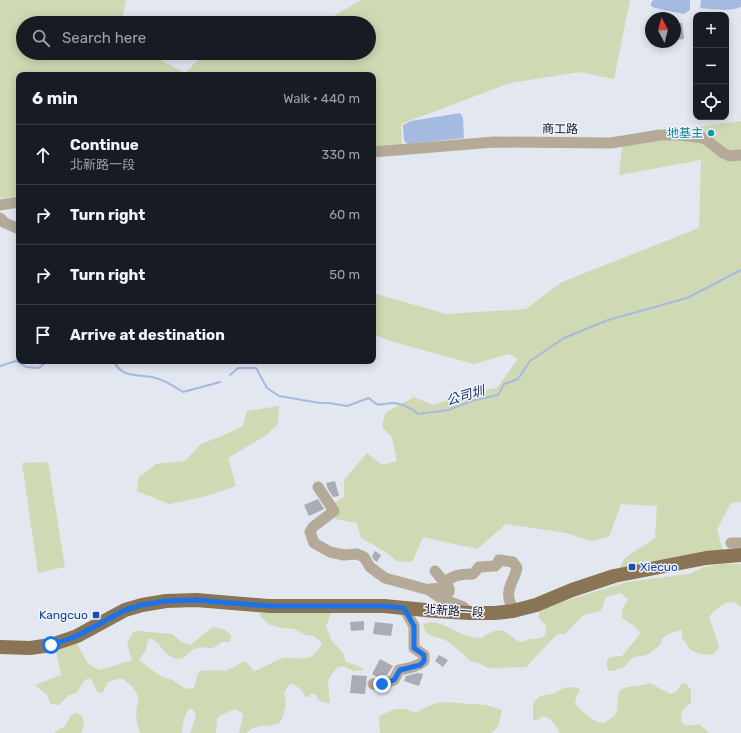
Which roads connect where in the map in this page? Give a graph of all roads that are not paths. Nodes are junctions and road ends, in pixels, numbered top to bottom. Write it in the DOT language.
graph roads {
  1 [pos="376,152"];
  2 [pos="741,155"];
  3 [pos="16,202"];
  4 [pos="0,205"];
  5 [pos="0,218"];
  6 [pos="16,228"];
  7 [pos="318,487"];
  8 [pos="741,555"];
  9 [pos="435,571"];
  10 [pos="444,582"];
  11 [pos="428,590"];
  12 [pos="404,608"];
  13 [pos="513,610"];
  14 [pos="469,613"];
  15 [pos="0,647"];
  16 [pos="373,684"];
  1 -- 2 [label="street, 商工路"];
  3 -- 4 [label="street"];
  5 -- 6 [label="street"];
  7 -- 11 [label="street"];
  8 -- 13 [label="main road, 北新路一段"];
  9 -- 10 [label="street"];
  10 -- 11 [label="street"];
  10 -- 13 [label="street"];
  11 -- 14 [label="street"];
  12 -- 14 [label="main road, 北新路一段"];
  12 -- 15 [label="main road, 北新路一段"];
  12 -- 16 [label="street"];
  13 -- 14 [label="main road, 北新路一段"];
}
